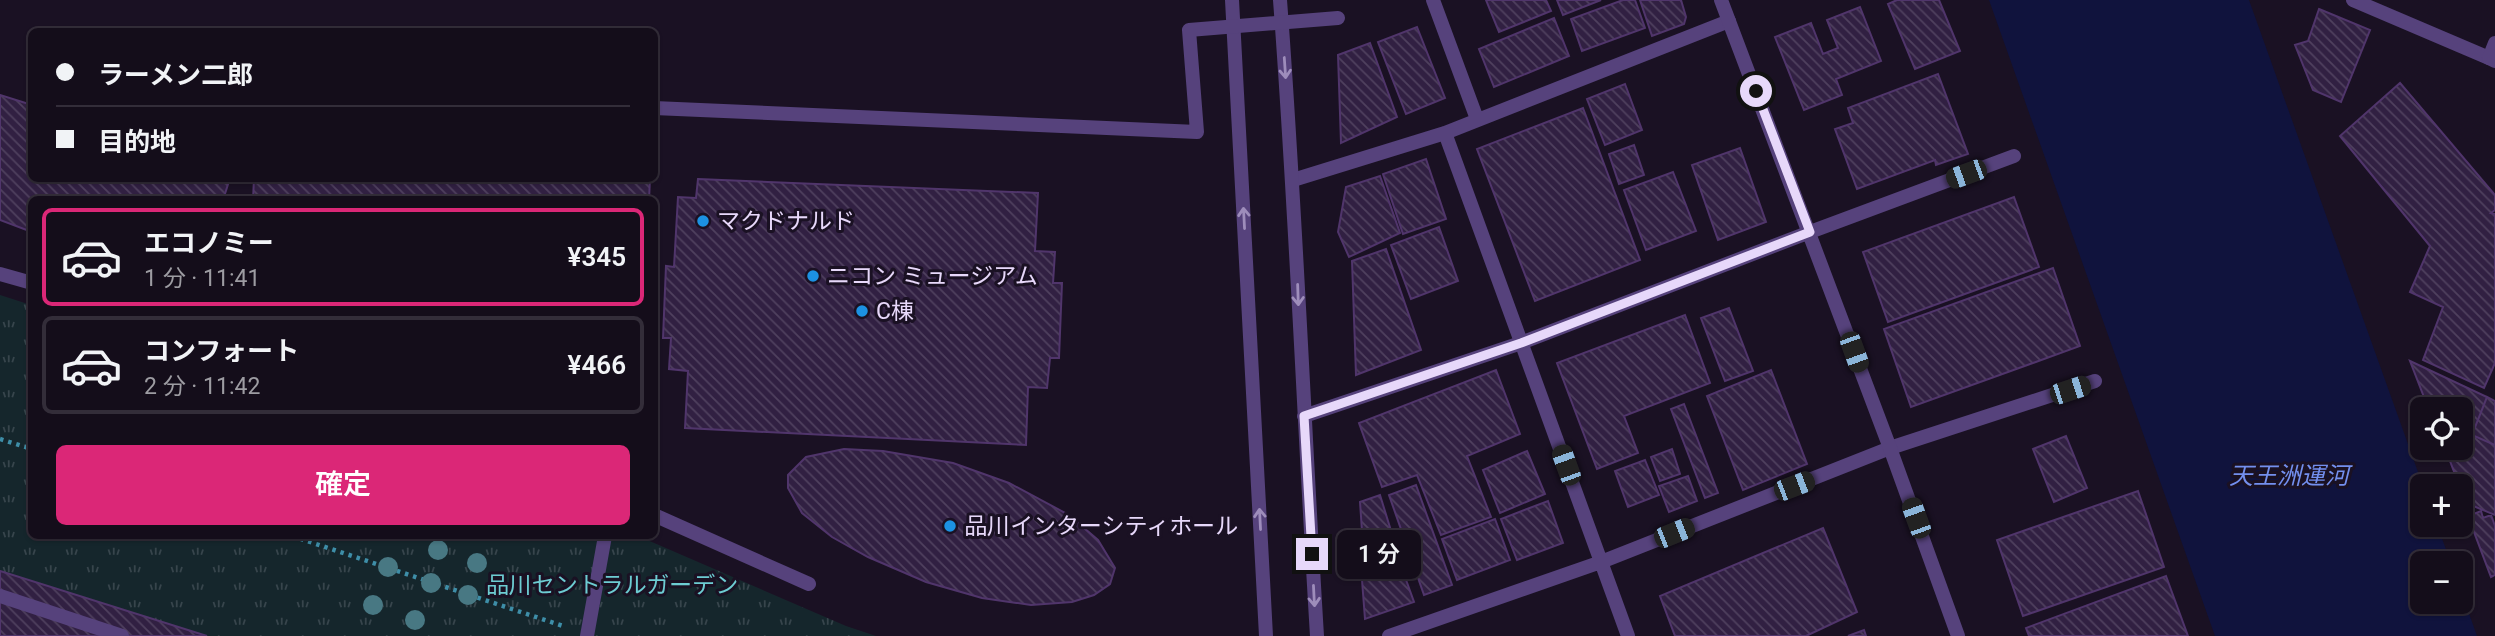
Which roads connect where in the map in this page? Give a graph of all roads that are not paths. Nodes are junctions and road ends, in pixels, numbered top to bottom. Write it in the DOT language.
graph roads {
  1 [pos="1232,0"];
  2 [pos="1280,0"];
  3 [pos="1433,0"];
  4 [pos="1721,0"];
  5 [pos="2353,0"];
  6 [pos="1338,18"];
  7 [pos="1729,21"];
  8 [pos="2495,43"];
  9 [pos="2492,60"];
  10 [pos="658,108"];
  11 [pos="1477,119"];
  12 [pos="1446,133"];
  13 [pos="2014,156"];
  14 [pos="1293,180"];
  15 [pos="1810,232"];
  16 [pos="0,274"];
  17 [pos="28,282"];
  18 [pos="1521,343"];
  19 [pos="2095,381"];
  20 [pos="1304,416"];
  21 [pos="1890,448"];
  22 [pos="658,517"];
  23 [pos="604,539"];
  24 [pos="1601,562"];
  25 [pos="809,584"];
  26 [pos="0,596"];
  27 [pos="122,636"];
  28 [pos="587,636"];
  29 [pos="1266,636"];
  30 [pos="1317,636"];
  31 [pos="1389,636"];
  32 [pos="1628,636"];
  33 [pos="1958,636"];
  29 -- 1 [label="street, one-way"];
  2 -- 14 [label="street, one-way"];
  3 -- 11 [label="street"];
  4 -- 7 [label="street"];
  5 -- 9 [label="street"];
  6 -- 10 [label="street, bridge"];
  7 -- 11 [label="street"];
  7 -- 15 [label="street"];
  8 -- 9 [label="street"];
  11 -- 12 [label="street"];
  12 -- 14 [label="street"];
  12 -- 18 [label="street"];
  13 -- 15 [label="street"];
  14 -- 20 [label="street, one-way"];
  15 -- 18 [label="street"];
  15 -- 21 [label="street"];
  16 -- 17 [label="street"];
  18 -- 20 [label="street"];
  18 -- 24 [label="street"];
  19 -- 21 [label="street"];
  20 -- 30 [label="street, one-way"];
  21 -- 24 [label="street"];
  21 -- 33 [label="street"];
  22 -- 25 [label="street"];
  23 -- 28 [label="street, bridge"];
  24 -- 31 [label="street"];
  24 -- 32 [label="street"];
  26 -- 27 [label="street"];
}
